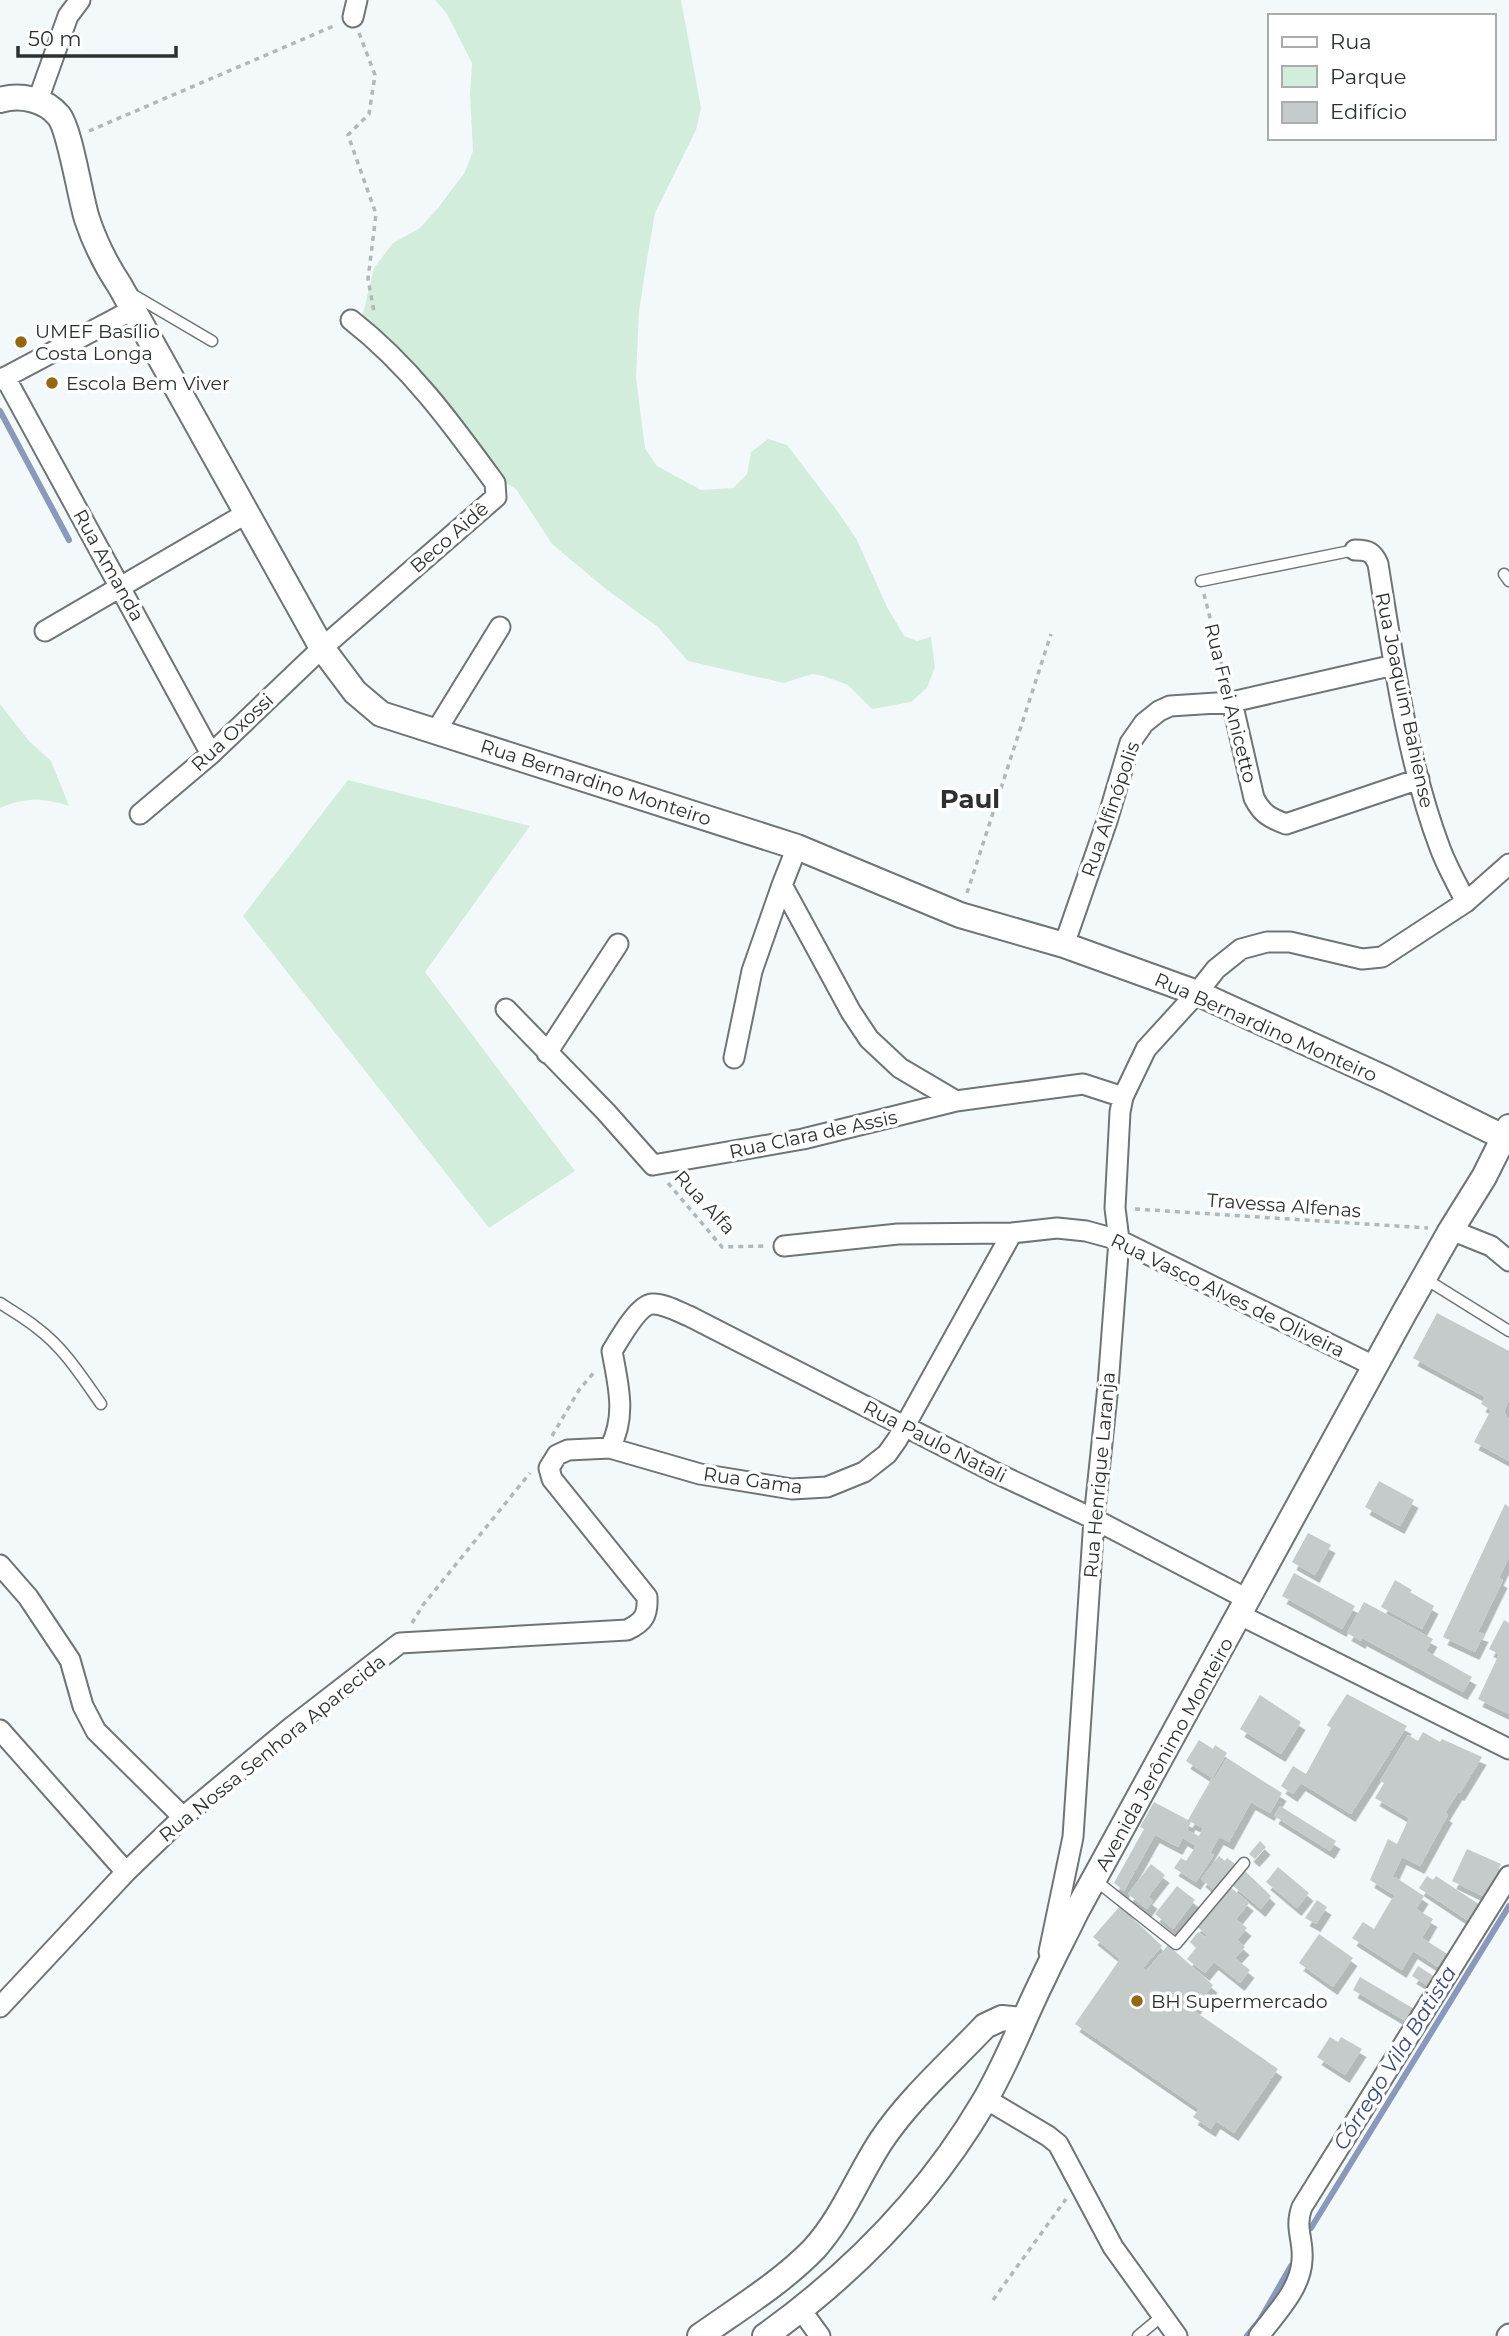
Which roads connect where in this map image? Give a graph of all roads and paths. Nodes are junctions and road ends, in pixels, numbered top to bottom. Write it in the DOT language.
graph roads {
  1 [pos="80,0"];
  2 [pos="355,9"];
  3 [pos="0,100"];
  4 [pos="38,100"];
  5 [pos="68,140"];
  6 [pos="120,286"];
  7 [pos="132,310"];
  8 [pos="351,320"];
  9 [pos="212,341"];
  10 [pos="379,342"];
  11 [pos="3,378"];
  12 [pos="247,513"];
  13 [pos="1355,550"];
  14 [pos="1201,581"];
  15 [pos="121,588"];
  16 [pos="500,627"];
  17 [pos="45,631"];
  18 [pos="1052,634"];
  19 [pos="322,648"];
  20 [pos="1394,664"];
  21 [pos="1232,702"];
  22 [pos="436,731"];
  23 [pos="211,754"];
  24 [pos="1419,779"];
  25 [pos="140,814"];
  26 [pos="1110,841"];
  27 [pos="797,846"];
  28 [pos="1509,864"];
  29 [pos="782,885"];
  30 [pos="1466,902"];
  31 [pos="960,915"];
  32 [pos="618,944"];
  33 [pos="1070,947"];
  34 [pos="1197,993"];
  35 [pos="506,1009"];
  36 [pos="547,1053"];
  37 [pos="734,1058"];
  38 [pos="1123,1097"];
  39 [pos="956,1101"];
  40 [pos="1506,1132"];
  41 [pos="653,1165"];
  42 [pos="1115,1208"];
  43 [pos="1451,1230"];
  44 [pos="1012,1233"];
  45 [pos="1119,1240"];
  46 [pos="784,1246"];
  47 [pos="1509,1261"];
  48 [pos="1424,1278"];
  49 [pos="0,1303"];
  50 [pos="1509,1331"];
  51 [pos="612,1351"];
  52 [pos="1376,1367"];
  53 [pos="101,1404"];
  54 [pos="906,1426"];
  55 [pos="552,1437"];
  56 [pos="610,1448"];
  57 [pos="531,1471"];
  58 [pos="1094,1519"];
  59 [pos="0,1565"];
  60 [pos="1245,1608"];
  61 [pos="400,1643"];
  62 [pos="0,1730"];
  63 [pos="1509,1749"];
  64 [pos="183,1817"];
  65 [pos="1244,1863"];
  66 [pos="126,1872"];
  67 [pos="1509,1876"];
  68 [pos="1095,1880"];
  69 [pos="1043,1979"];
  70 [pos="0,2007"];
  71 [pos="1024,2020"];
  72 [pos="986,2099"];
  73 [pos="1077,2179"];
  74 [pos="993,2300"];
  75 [pos="801,2310"];
  76 [pos="1162,2316"];
  77 [pos="700,2336"];
  78 [pos="765,2336"];
  79 [pos="820,2336"];
  80 [pos="1138,2336"];
  81 [pos="1177,2336"];
  82 [pos="1259,2336"];
  1 -- 4 [label="street"];
  2 -- 5 [label="path"];
  2 -- 10 [label="path"];
  3 -- 4 [label="street"];
  4 -- 5 [label="street, Rua Bernardino Monteiro"];
  5 -- 6 [label="street, Rua Bernardino Monteiro"];
  6 -- 7 [label="street, Rua Bernardino Monteiro"];
  6 -- 9 [label="lane"];
  7 -- 11 [label="street"];
  7 -- 12 [label="street, Rua Bernardino Monteiro"];
  8 -- 10 [label="street, Beco Aidê"];
  10 -- 19 [label="street, Beco Aidê"];
  11 -- 15 [label="street, Rua Amanda"];
  12 -- 15 [label="street"];
  12 -- 19 [label="street, Rua Bernardino Monteiro"];
  13 -- 14 [label="lane"];
  13 -- 20 [label="street, Rua Joaquim Bahiense"];
  14 -- 21 [label="path, Rua Frei Anicetto"];
  15 -- 17 [label="street"];
  15 -- 23 [label="street, Rua Amanda"];
  16 -- 22 [label="street"];
  18 -- 31 [label="path"];
  19 -- 22 [label="street, Rua Bernardino Monteiro"];
  19 -- 23 [label="street, Rua Oxossi"];
  20 -- 21 [label="street, Rua Alfinópolis"];
  20 -- 24 [label="street, Rua Joaquim Bahiense"];
  21 -- 24 [label="street, Rua Frei Anicetto"];
  21 -- 33 [label="street, Rua Alfinópolis"];
  22 -- 27 [label="street, Rua Bernardino Monteiro"];
  23 -- 25 [label="street, Rua Oxossi"];
  24 -- 30 [label="street, Rua Joaquim Bahiense"];
  26 -- 33 [label="street, Rua Alfinópolis"];
  27 -- 29 [label="street"];
  27 -- 31 [label="street, Rua Bernardino Monteiro"];
  28 -- 30 [label="street, Rua Henrique Laranja"];
  29 -- 37 [label="street"];
  29 -- 39 [label="street"];
  30 -- 34 [label="street, Rua Henrique Laranja"];
  31 -- 33 [label="street, Rua Bernardino Monteiro"];
  32 -- 36 [label="street"];
  33 -- 34 [label="street, Rua Bernardino Monteiro"];
  34 -- 38 [label="street, Rua Henrique Laranja"];
  34 -- 40 [label="street, Rua Bernardino Monteiro"];
  35 -- 36 [label="street"];
  36 -- 41 [label="street"];
  38 -- 39 [label="street, Rua Clara de Assis"];
  38 -- 42 [label="street, Rua Henrique Laranja"];
  39 -- 41 [label="street, Rua Clara de Assis"];
  40 -- 43 [label="street, Avenida Jerônimo Monteiro"];
  41 -- 46 [label="path, Rua Alfa"];
  42 -- 43 [label="path, Travessa Alfenas"];
  42 -- 45 [label="street, Rua Henrique Laranja"];
  43 -- 47 [label="street"];
  43 -- 48 [label="street, Avenida Jerônimo Monteiro"];
  44 -- 45 [label="street, Rua Vasco Alves de Oliveira"];
  44 -- 46 [label="street, Rua Vasco Alves de Oliveira"];
  44 -- 54 [label="street, Rua Gama"];
  45 -- 52 [label="street, Rua Vasco Alves de Oliveira"];
  45 -- 58 [label="street, Rua Henrique Laranja"];
  48 -- 50 [label="lane"];
  48 -- 52 [label="street, Avenida Jerônimo Monteiro"];
  49 -- 53 [label="lane"];
  51 -- 54 [label="street, Rua Paulo Natali"];
  51 -- 55 [label="path"];
  51 -- 56 [label="street"];
  52 -- 60 [label="street, Avenida Jerônimo Monteiro"];
  54 -- 56 [label="street, Rua Gama"];
  54 -- 58 [label="street, Rua Paulo Natali"];
  56 -- 61 [label="street, Rua Nossa Senhora Aparecida"];
  57 -- 61 [label="path, Rua Nossa Senhora Aparecida"];
  58 -- 60 [label="street, Rua Paulo Natali"];
  58 -- 69 [label="street, Rua Henrique Laranja"];
  59 -- 64 [label="street"];
  60 -- 63 [label="street, Rua Paulo Natali"];
  60 -- 68 [label="street, Avenida Jerônimo Monteiro"];
  61 -- 64 [label="street, Rua Nossa Senhora Aparecida"];
  62 -- 66 [label="street"];
  64 -- 66 [label="street, Rua Nossa Senhora Aparecida"];
  65 -- 68 [label="lane"];
  66 -- 70 [label="street, Rua Nossa Senhora Aparecida"];
  67 -- 82 [label="street"];
  68 -- 69 [label="street, Avenida Jerônimo Monteiro"];
  69 -- 71 [label="street, Avenida Jerônimo Monteiro"];
  71 -- 72 [label="street, Avenida Jerônimo Monteiro"];
  71 -- 77 [label="street"];
  72 -- 73 [label="street"];
  72 -- 75 [label="street, Avenida Jerônimo Monteiro"];
  73 -- 74 [label="path"];
  73 -- 76 [label="street"];
  75 -- 78 [label="street, Avenida Jerônimo Monteiro"];
  75 -- 79 [label="street"];
  76 -- 80 [label="lane"];
  76 -- 81 [label="street"];
}
